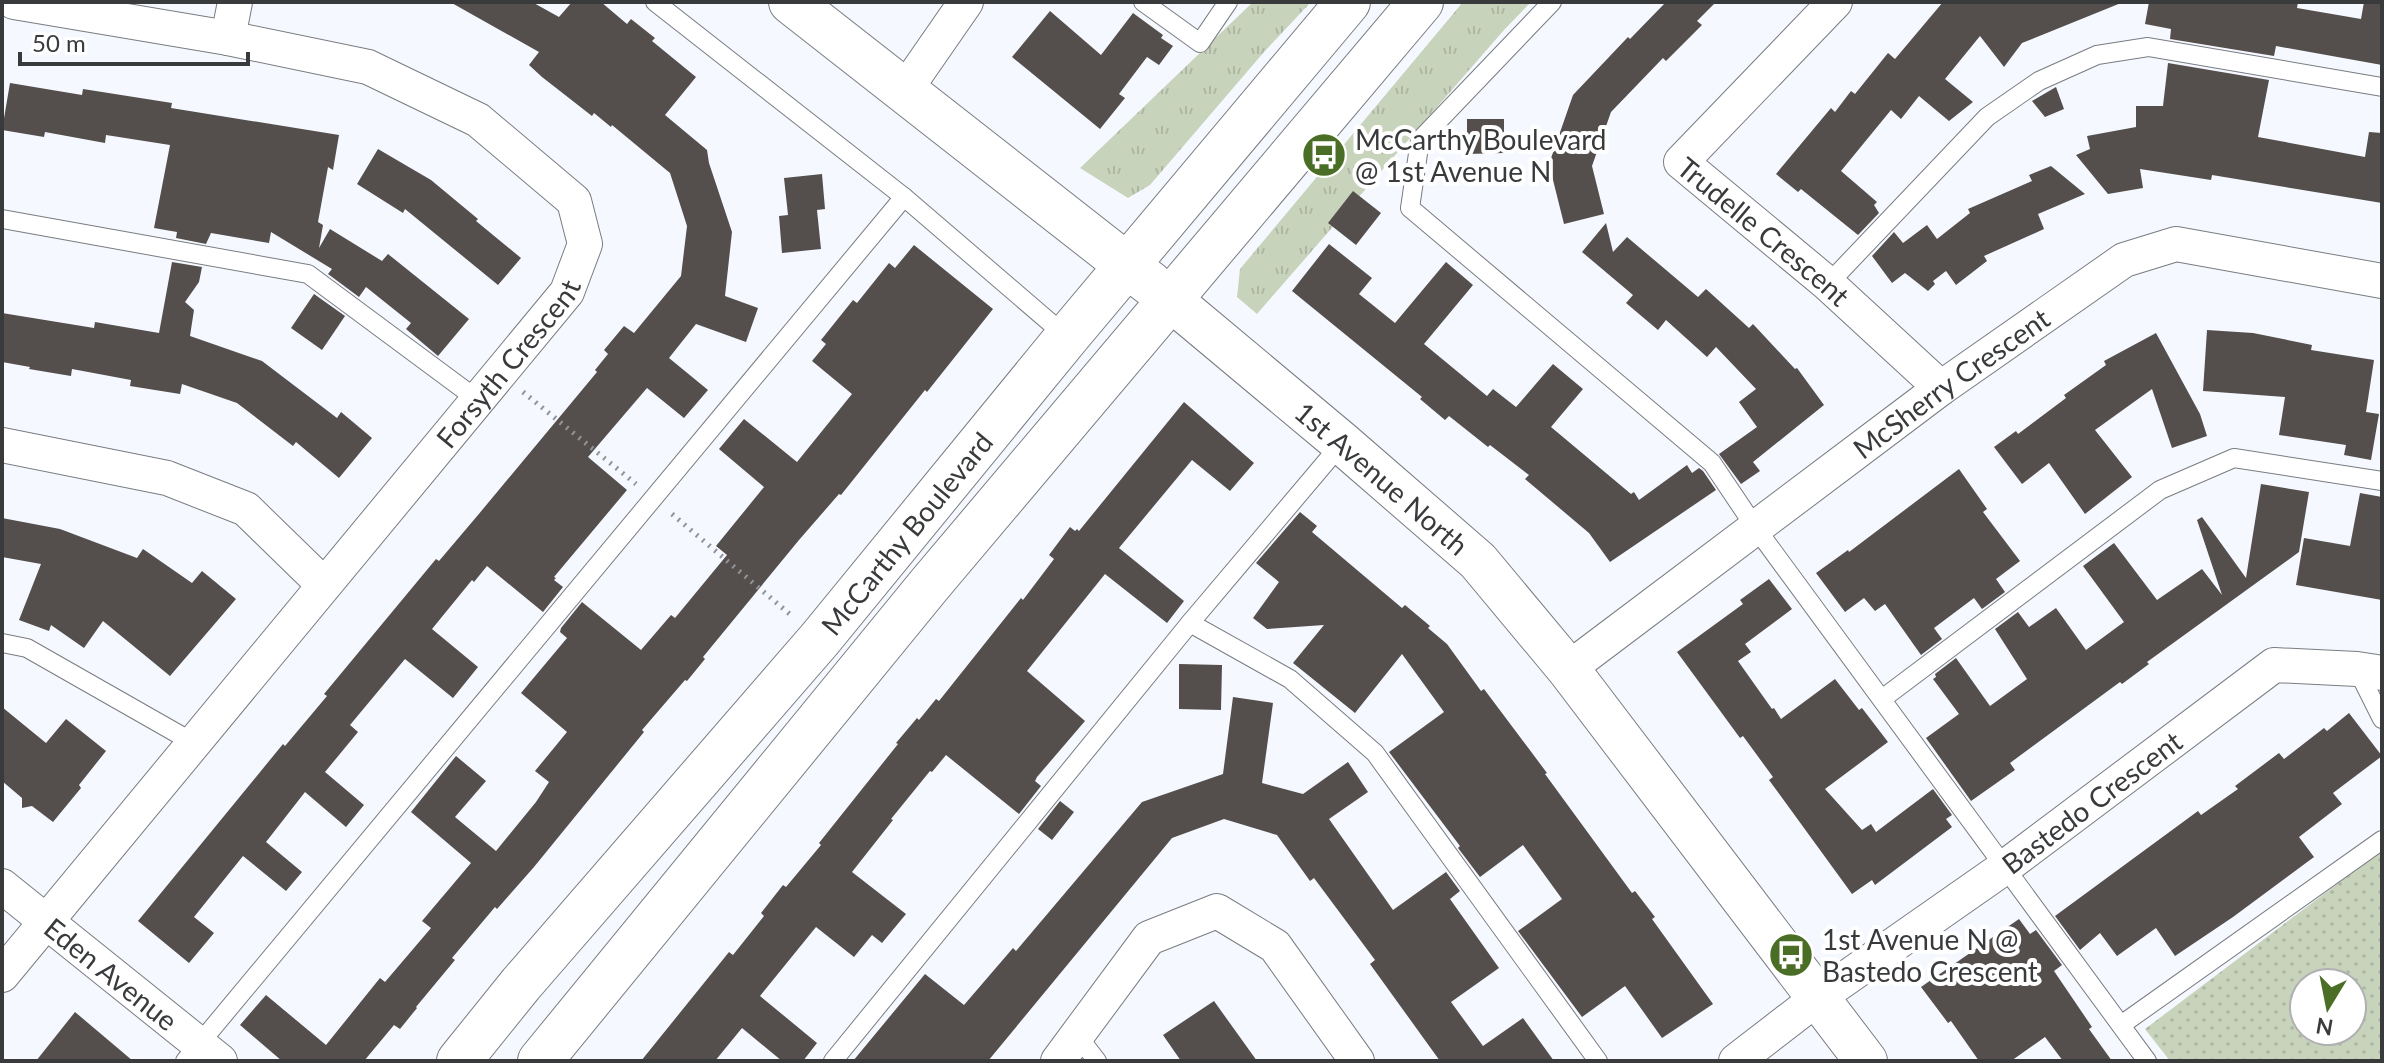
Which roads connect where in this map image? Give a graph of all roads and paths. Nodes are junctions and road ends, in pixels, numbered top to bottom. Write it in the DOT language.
graph roads {
  1 [pos="14,2"];
  2 [pos="235,2"];
  3 [pos="655,2"];
  4 [pos="791,2"];
  5 [pos="966,2"];
  6 [pos="1143,2"];
  7 [pos="1228,2"];
  8 [pos="1348,2"];
  9 [pos="1421,2"];
  10 [pos="1552,2"];
  11 [pos="1835,2"];
  12 [pos="228,38"];
  13 [pos="2382,87"];
  14 [pos="905,90"];
  15 [pos="904,197"];
  16 [pos="2,219"];
  17 [pos="1128,265"];
  18 [pos="2382,281"];
  19 [pos="1828,284"];
  20 [pos="1171,300"];
  21 [pos="1067,337"];
  22 [pos="1941,388"];
  23 [pos="478,400"];
  24 [pos="1342,443"];
  25 [pos="2,445"];
  26 [pos="2382,481"];
  27 [pos="1755,527"];
  28 [pos="324,585"];
  29 [pos="1190,623"];
  30 [pos="2,643"];
  31 [pos="1568,669"];
  32 [pos="2370,671"];
  33 [pos="1882,699"];
  34 [pos="2382,719"];
  35 [pos="194,743"];
  36 [pos="2382,840"];
  37 [pos="2005,867"];
  38 [pos="2,886"];
  39 [pos="46,919"];
  40 [pos="2,975"];
  41 [pos="1819,997"];
  42 [pos="2121,1025"];
  43 [pos="1077,1052"];
  44 [pos="202,1055"];
  45 [pos="459,1061"];
  46 [pos="540,1061"];
  47 [pos="833,1061"];
  48 [pos="1357,1061"];
  49 [pos="1598,1061"];
  50 [pos="1736,1061"];
  51 [pos="1866,1061"];
  52 [pos="2147,1061"];
  1 -- 12 [label="street, Forsyth Crescent"];
  2 -- 12 [label="street"];
  3 -- 15 [label="lane"];
  4 -- 14 [label="main road, 1st Avenue North"];
  5 -- 14 [label="street"];
  6 -- 7 [label="lane"];
  8 -- 17 [label="main road, McCarthy Boulevard"];
  9 -- 20 [label="main road, McCarthy Boulevard"];
  10 -- 27 [label="lane"];
  11 -- 19 [label="street, Trudelle Crescent"];
  12 -- 23 [label="street, Forsyth Crescent"];
  13 -- 19 [label="lane"];
  14 -- 17 [label="main road, 1st Avenue North"];
  15 -- 21 [label="lane"];
  15 -- 44 [label="lane"];
  16 -- 23 [label="lane"];
  17 -- 20 [label="main road, 1st Avenue North"];
  17 -- 21 [label="main road, McCarthy Boulevard"];
  18 -- 22 [label="street, McSherry Crescent"];
  19 -- 22 [label="street, Trudelle Crescent"];
  20 -- 24 [label="street, 1st Avenue North"];
  20 -- 46 [label="main road, McCarthy Boulevard"];
  21 -- 45 [label="main road, McCarthy Boulevard"];
  22 -- 27 [label="street, McSherry Crescent"];
  23 -- 28 [label="street, Forsyth Crescent"];
  24 -- 29 [label="lane"];
  24 -- 31 [label="street, 1st Avenue North"];
  25 -- 28 [label="street"];
  26 -- 33 [label="lane"];
  27 -- 31 [label="street, McSherry Crescent"];
  27 -- 33 [label="lane"];
  28 -- 35 [label="street, Forsyth Crescent"];
  29 -- 47 [label="lane"];
  29 -- 49 [label="lane"];
  30 -- 35 [label="lane"];
  31 -- 41 [label="street, 1st Avenue North"];
  32 -- 34 [label="lane"];
  32 -- 37 [label="street, Bastedo Crescent"];
  33 -- 37 [label="lane"];
  35 -- 39 [label="street, Forsyth Crescent"];
  36 -- 42 [label="lane"];
  37 -- 41 [label="street, Bastedo Crescent"];
  37 -- 42 [label="lane"];
  38 -- 39 [label="street, Eden Avenue"];
  39 -- 40 [label="street, Forsyth Crescent"];
  39 -- 44 [label="street, Eden Avenue"];
  41 -- 50 [label="street, Bastedo Crescent"];
  41 -- 51 [label="street, 1st Avenue North"];
  42 -- 52 [label="lane"];
  43 -- 48 [label="street"];
}
